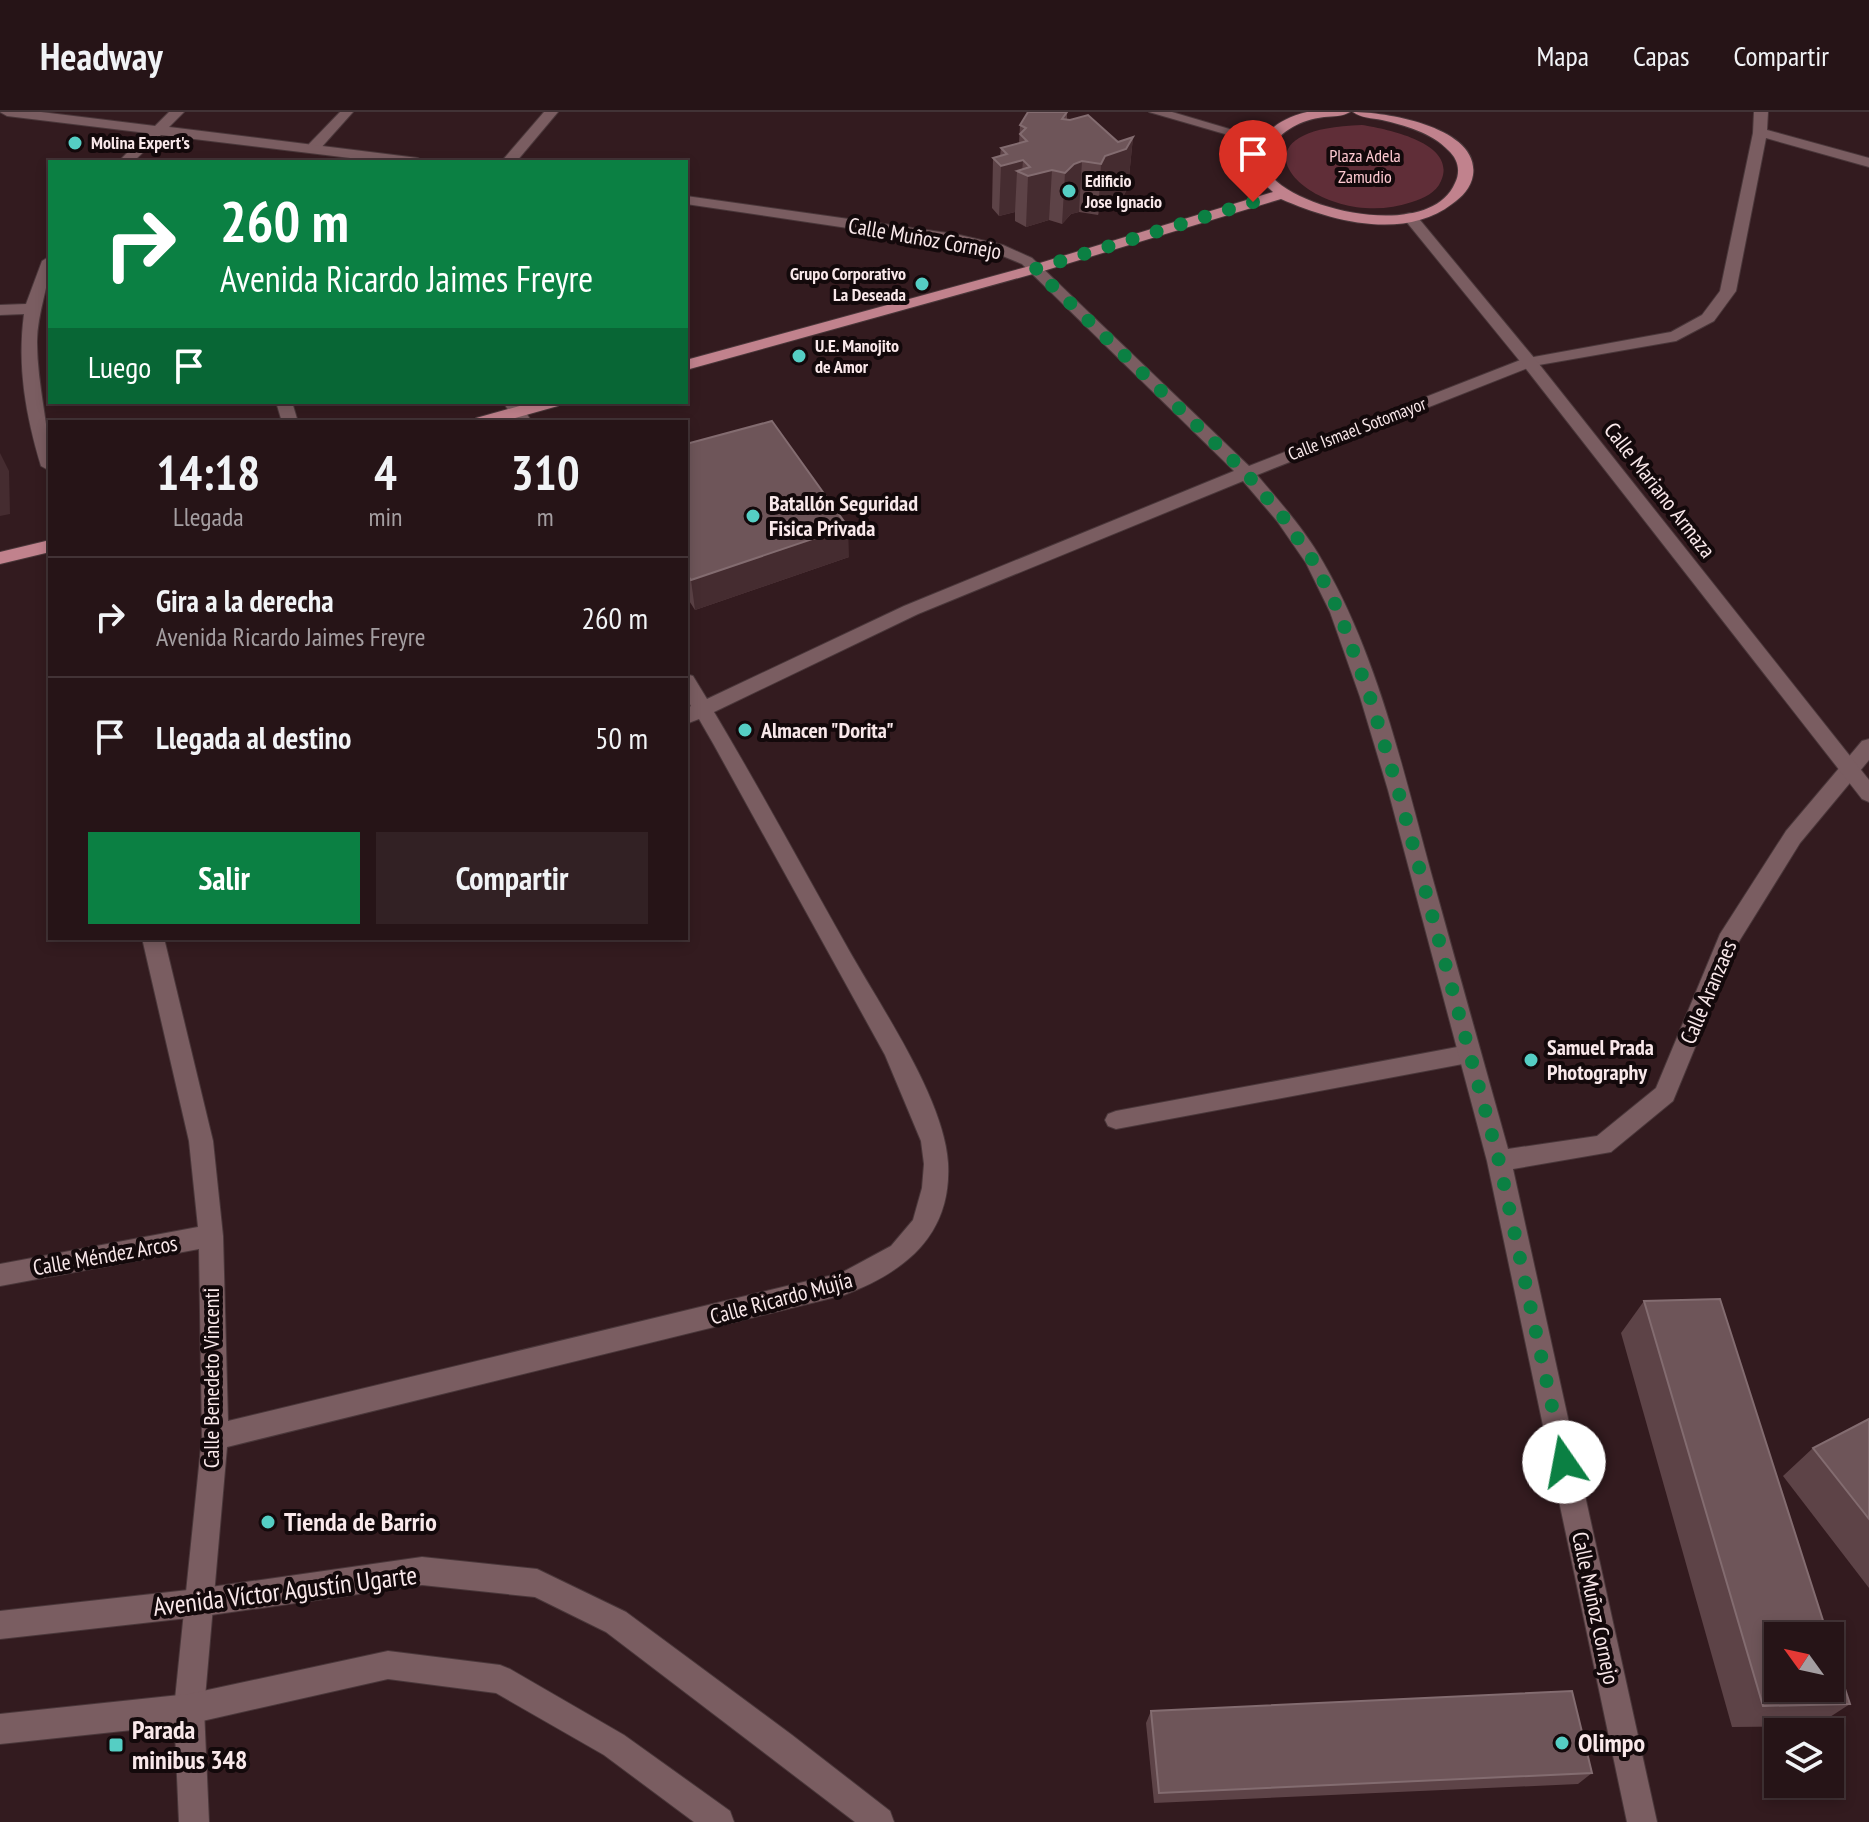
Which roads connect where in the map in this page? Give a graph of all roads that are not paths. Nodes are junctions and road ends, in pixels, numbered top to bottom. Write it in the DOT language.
graph roads {
  1 [pos="7,112"];
  2 [pos="177,112"];
  3 [pos="347,112"];
  4 [pos="551,112"];
  5 [pos="1156,112"];
  6 [pos="1343,112"];
  7 [pos="1360,112"];
  8 [pos="1761,112"];
  9 [pos="1304,114"];
  10 [pos="1415,117"];
  11 [pos="158,128"];
  12 [pos="1760,133"];
  13 [pos="1263,141"];
  14 [pos="314,147"];
  15 [pos="127,160"];
  16 [pos="404,160"];
  17 [pos="510,160"];
  18 [pos="1869,163"];
  19 [pos="1281,194"];
  20 [pos="688,200"];
  21 [pos="1410,217"];
  22 [pos="48,266"];
  23 [pos="1035,269"];
  24 [pos="31,309"];
  25 [pos="0,310"];
  26 [pos="1529,362"];
  27 [pos="688,364"];
  28 [pos="545,404"];
  29 [pos="517,412"];
  30 [pos="489,420"];
  31 [pos="48,460"];
  32 [pos="1246,473"];
  33 [pos="48,546"];
  34 [pos="0,558"];
  35 [pos="688,688"];
  36 [pos="695,713"];
  37 [pos="1869,746"];
  38 [pos="1848,770"];
  39 [pos="1869,794"];
  40 [pos="153,940"];
  41 [pos="1468,1054"];
  42 [pos="1116,1120"];
  43 [pos="1499,1161"];
  44 [pos="211,1236"];
  45 [pos="0,1275"];
  46 [pos="215,1437"];
  47 [pos="197,1603"];
  48 [pos="0,1625"];
  49 [pos="189,1709"];
  50 [pos="0,1729"];
  51 [pos="194,1822"];
  52 [pos="719,1822"];
  53 [pos="879,1822"];
  54 [pos="1642,1822"];
  1 -- 11 [label="street"];
  2 -- 11 [label="street"];
  3 -- 14 [label="lane"];
  4 -- 17 [label="street"];
  5 -- 13 [label="street"];
  6 -- 9 [label="main road"];
  7 -- 10 [label="main road"];
  8 -- 12 [label="street, Calle Ismael Sotomayor"];
  9 -- 13 [label="main road"];
  10 -- 21 [label="main road"];
  11 -- 14 [label="street"];
  11 -- 15 [label="street"];
  12 -- 18 [label="street"];
  12 -- 26 [label="street, Calle Ismael Sotomayor"];
  13 -- 19 [label="main road"];
  14 -- 16 [label="street"];
  19 -- 21 [label="main road"];
  19 -- 23 [label="main road"];
  20 -- 23 [label="street, Calle Muñoz Cornejo"];
  21 -- 26 [label="street, Calle Mariano Armaza"];
  22 -- 24 [label="street"];
  23 -- 27 [label="main road"];
  23 -- 32 [label="street, Calle Muñoz Cornejo"];
  24 -- 25 [label="street"];
  24 -- 31 [label="street"];
  26 -- 32 [label="street, Calle Ismael Sotomayor"];
  26 -- 38 [label="street, Calle Mariano Armaza"];
  28 -- 29 [label="main road"];
  29 -- 30 [label="main road"];
  32 -- 36 [label="street, Calle Ismael Sotomayor"];
  32 -- 41 [label="street, Calle Muñoz Cornejo"];
  33 -- 34 [label="main road"];
  35 -- 36 [label="street, Calle Ricardo Mujía"];
  36 -- 46 [label="street, Calle Ricardo Mujía"];
  37 -- 38 [label="street, Calle Aranzaes"];
  38 -- 39 [label="street, Calle Mariano Armaza"];
  38 -- 43 [label="street, Calle Aranzaes"];
  40 -- 44 [label="street, Calle Benedeto Vincenti"];
  41 -- 42 [label="lane"];
  41 -- 43 [label="street, Calle Muñoz Cornejo"];
  43 -- 54 [label="street, Calle Muñoz Cornejo"];
  44 -- 45 [label="street, Calle Méndez Arcos"];
  44 -- 46 [label="street, Calle Benedeto Vincenti"];
  46 -- 47 [label="street, Calle Benedeto Vincenti"];
  47 -- 48 [label="street, Avenida Víctor Agustín Ugarte"];
  47 -- 49 [label="street, Calle Benedeto Vincenti"];
  47 -- 53 [label="street, Avenida Víctor Agustín Ugarte"];
  49 -- 50 [label="street"];
  49 -- 51 [label="street, Calle Benedeto Vincenti"];
  49 -- 52 [label="street"];
}
